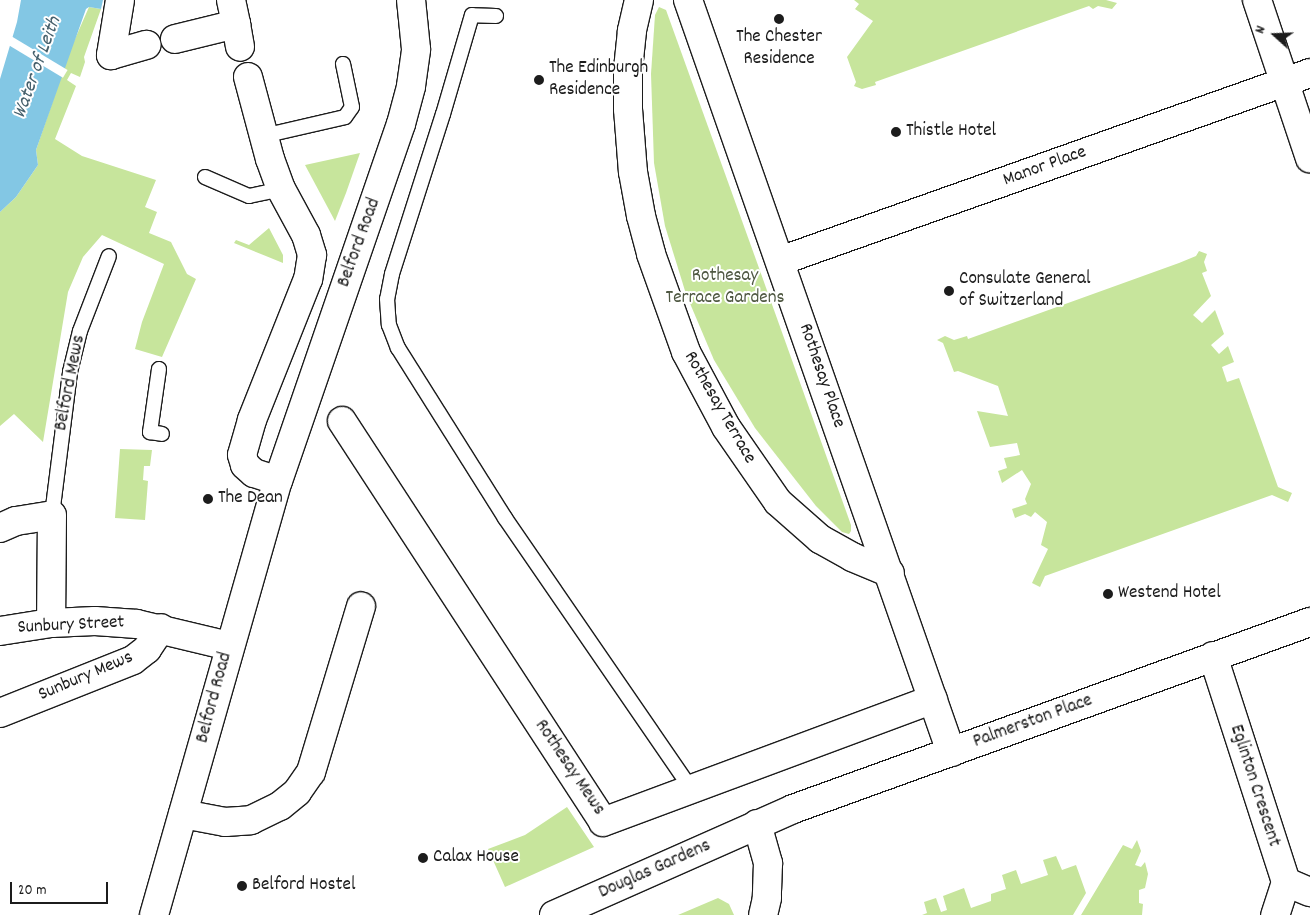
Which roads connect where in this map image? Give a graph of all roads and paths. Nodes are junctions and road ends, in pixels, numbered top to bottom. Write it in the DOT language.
graph roads {
  1 [pos="120,0"];
  2 [pos="411,0"];
  3 [pos="639,0"];
  4 [pos="688,0"];
  5 [pos="1257,0"];
  6 [pos="496,16"];
  7 [pos="236,24"];
  8 [pos="175,39"];
  9 [pos="146,45"];
  10 [pos="343,64"];
  11 [pos="1310,73"];
  12 [pos="248,77"];
  13 [pos="1284,82"];
  14 [pos="263,136"];
  15 [pos="1310,158"];
  16 [pos="205,177"];
  17 [pos="281,189"];
  18 [pos="109,256"];
  19 [pos="780,261"];
  20 [pos="159,369"];
  21 [pos="342,421"];
  22 [pos="162,434"];
  23 [pos="278,481"];
  24 [pos="52,515"];
  25 [pos="0,528"];
  26 [pos="890,573"];
  27 [pos="361,606"];
  28 [pos="1310,622"];
  29 [pos="50,623"];
  30 [pos="161,628"];
  31 [pos="0,631"];
  32 [pos="230,646"];
  33 [pos="1212,656"];
  34 [pos="933,699"];
  35 [pos="0,713"];
  36 [pos="951,752"];
  37 [pos="691,789"];
  38 [pos="183,814"];
  39 [pos="757,824"];
  40 [pos="1298,887"];
  41 [pos="154,915"];
  42 [pos="554,915"];
  43 [pos="763,915"];
  44 [pos="1275,915"];
  1 -- 9 [label="street"];
  2 -- 23 [label="street, Belford Road"];
  3 -- 26 [label="street, Rothesay Terrace"];
  4 -- 19 [label="street, Rothesay Place"];
  5 -- 13 [label="street"];
  6 -- 37 [label="lane"];
  7 -- 8 [label="street"];
  10 -- 14 [label="lane"];
  11 -- 13 [label="street, Manor Place"];
  12 -- 14 [label="street, Belford Road"];
  13 -- 15 [label="street"];
  13 -- 19 [label="street, Manor Place"];
  14 -- 17 [label="street, Belford Road"];
  16 -- 17 [label="lane"];
  17 -- 23 [label="street, Belford Road"];
  18 -- 24 [label="lane, Belford Mews"];
  19 -- 26 [label="street, Rothesay Place"];
  20 -- 22 [label="lane"];
  21 -- 37 [label="street, Rothesay Mews"];
  23 -- 32 [label="street, Belford Road"];
  24 -- 25 [label="street"];
  24 -- 29 [label="street, Belford Mews"];
  26 -- 34 [label="street, Rothesay Place"];
  27 -- 38 [label="street"];
  28 -- 33 [label="street, Palmerston Place"];
  29 -- 30 [label="street, Sunbury Street"];
  29 -- 31 [label="street, Sunbury Street"];
  30 -- 32 [label="street, Sunbury Street"];
  30 -- 35 [label="street, Sunbury Mews"];
  32 -- 38 [label="street, Belford Road"];
  33 -- 36 [label="street, Palmerston Place"];
  33 -- 40 [label="street, Eglinton Crescent"];
  34 -- 36 [label="street, Rothesay Place"];
  34 -- 37 [label="street, Rothesay Mews"];
  36 -- 39 [label="street, Palmerston Place"];
  38 -- 41 [label="street, Belford Road"];
  39 -- 42 [label="street, Douglas Gardens"];
  39 -- 43 [label="street"];
  40 -- 44 [label="street, Eglinton Crescent"];
}
